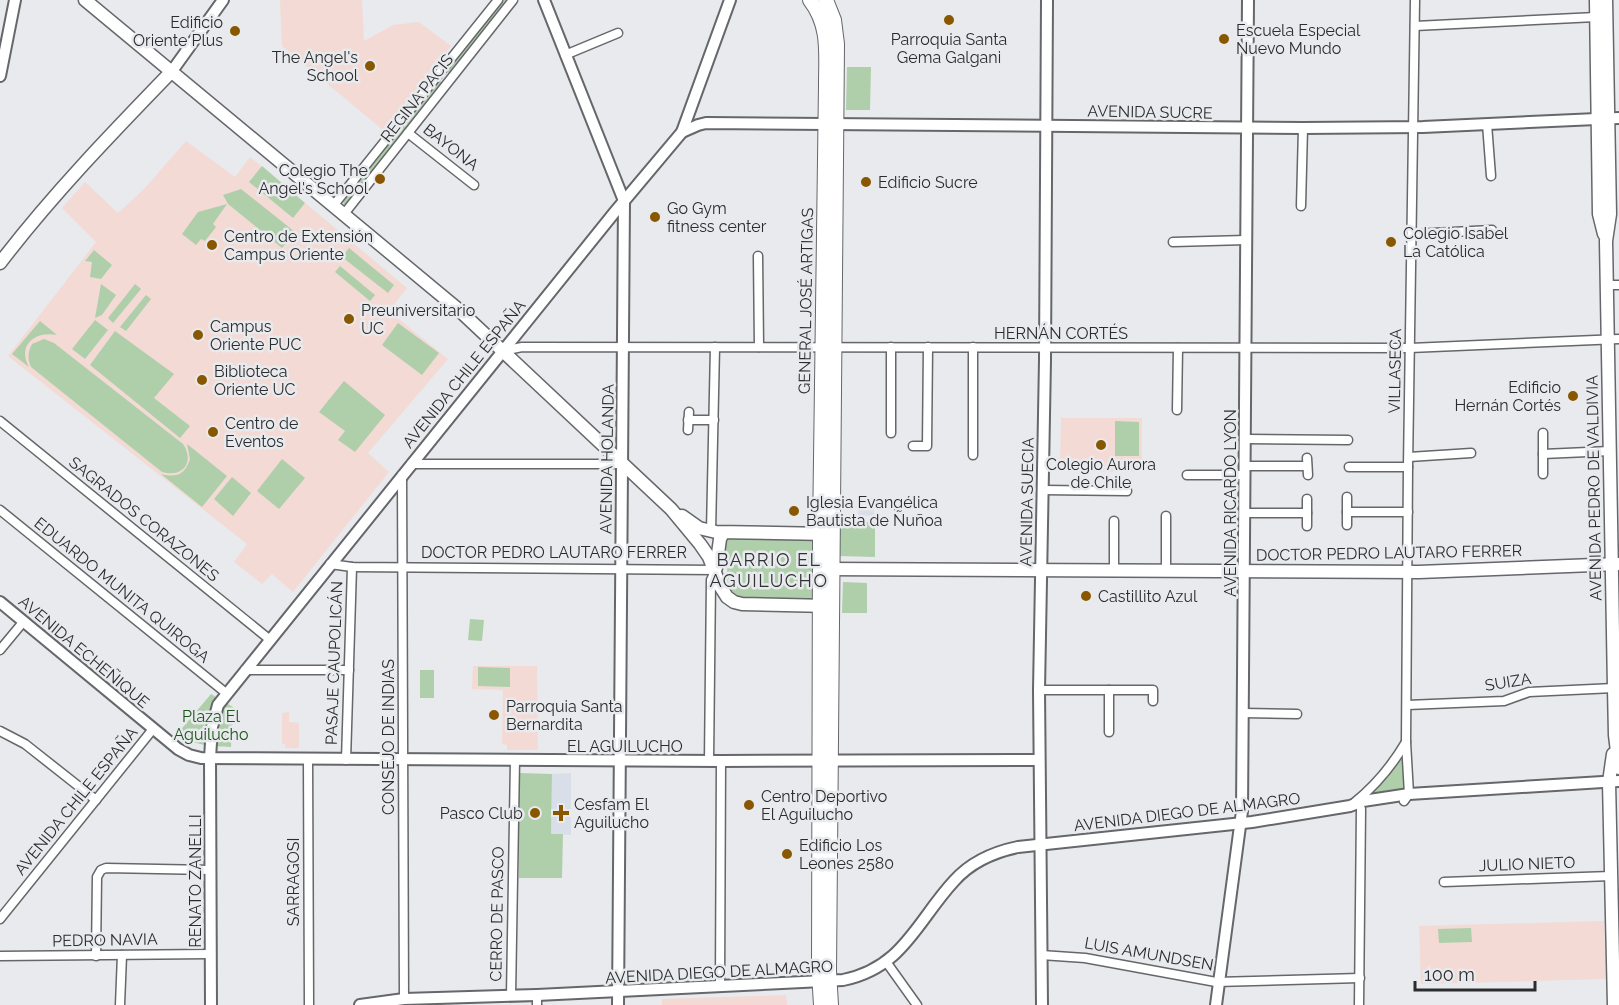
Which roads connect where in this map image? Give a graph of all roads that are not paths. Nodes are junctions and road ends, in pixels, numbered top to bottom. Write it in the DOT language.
graph roads {
  1 [pos="15,0"];
  2 [pos="85,0"];
  3 [pos="223,0"];
  4 [pos="498,0"];
  5 [pos="513,0"];
  6 [pos="544,0"];
  7 [pos="730,0"];
  8 [pos="810,0"];
  9 [pos="826,0"];
  10 [pos="1047,0"];
  11 [pos="1248,0"];
  12 [pos="1415,0"];
  13 [pos="1596,0"];
  14 [pos="1606,0"];
  15 [pos="1596,16"];
  16 [pos="478,25"];
  17 [pos="1415,26"];
  18 [pos="487,33"];
  19 [pos="618,33"];
  20 [pos="565,55"];
  21 [pos="172,71"];
  22 [pos="0,76"];
  23 [pos="431,84"];
  24 [pos="441,92"];
  25 [pos="692,109"];
  26 [pos="1609,118"];
  27 [pos="706,123"];
  28 [pos="1487,124"];
  29 [pos="830,125"];
  30 [pos="1047,126"];
  31 [pos="1414,127"];
  32 [pos="1248,128"];
  33 [pos="1303,128"];
  34 [pos="682,132"];
  35 [pos="408,133"];
  36 [pos="1491,176"];
  37 [pos="474,184"];
  38 [pos="624,201"];
  39 [pos="333,206"];
  40 [pos="1301,206"];
  41 [pos="344,214"];
  42 [pos="1609,214"];
  43 [pos="1491,230"];
  44 [pos="1412,234"];
  45 [pos="1246,240"];
  46 [pos="1173,242"];
  47 [pos="758,256"];
  48 [pos="0,263"];
  49 [pos="1613,285"];
  50 [pos="1613,339"];
  51 [pos="715,347"];
  52 [pos="759,347"];
  53 [pos="891,347"];
  54 [pos="928,347"];
  55 [pos="973,347"];
  56 [pos="624,348"];
  57 [pos="827,348"];
  58 [pos="1045,348"];
  59 [pos="1178,348"];
  60 [pos="1410,348"];
  61 [pos="1245,349"];
  62 [pos="502,351"];
  63 [pos="1177,410"];
  64 [pos="714,420"];
  65 [pos="0,421"];
  66 [pos="688,430"];
  67 [pos="891,433"];
  68 [pos="1543,433"];
  69 [pos="1246,439"];
  70 [pos="1348,440"];
  71 [pos="914,446"];
  72 [pos="1610,451"];
  73 [pos="1471,453"];
  74 [pos="1543,453"];
  75 [pos="973,455"];
  76 [pos="1409,457"];
  77 [pos="411,464"];
  78 [pos="621,465"];
  79 [pos="1307,466"];
  80 [pos="1349,467"];
  81 [pos="1408,467"];
  82 [pos="1245,471"];
  83 [pos="1543,474"];
  84 [pos="402,475"];
  85 [pos="1187,475"];
  86 [pos="1615,481"];
  87 [pos="1042,490"];
  88 [pos="1127,490"];
  89 [pos="1347,497"];
  90 [pos="1307,499"];
  91 [pos="670,509"];
  92 [pos="0,510"];
  93 [pos="1347,512"];
  94 [pos="1408,512"];
  95 [pos="1245,513"];
  96 [pos="1307,513"];
  97 [pos="1166,516"];
  98 [pos="1114,521"];
  99 [pos="1347,525"];
  100 [pos="1307,526"];
  101 [pos="717,532"];
  102 [pos="826,534"];
  103 [pos="330,564"];
  104 [pos="1615,564"];
  105 [pos="352,567"];
  106 [pos="403,567"];
  107 [pos="622,569"];
  108 [pos="715,569"];
  109 [pos="826,569"];
  110 [pos="1041,571"];
  111 [pos="1114,571"];
  112 [pos="1167,571"];
  113 [pos="1245,571"];
  114 [pos="1408,572"];
  115 [pos="0,602"];
  116 [pos="826,606"];
  117 [pos="24,621"];
  118 [pos="269,639"];
  119 [pos="0,650"];
  120 [pos="244,670"];
  121 [pos="350,670"];
  122 [pos="1616,671"];
  123 [pos="1614,688"];
  124 [pos="1039,690"];
  125 [pos="1109,690"];
  126 [pos="226,693"];
  127 [pos="1153,701"];
  128 [pos="1407,705"];
  129 [pos="1243,713"];
  130 [pos="1297,714"];
  131 [pos="153,729"];
  132 [pos="0,731"];
  133 [pos="1109,732"];
  134 [pos="1617,735"];
  135 [pos="1407,742"];
  136 [pos="210,758"];
  137 [pos="308,759"];
  138 [pos="346,760"];
  139 [pos="403,760"];
  140 [pos="515,760"];
  141 [pos="1040,760"];
  142 [pos="619,761"];
  143 [pos="709,761"];
  144 [pos="721,761"];
  145 [pos="825,761"];
  146 [pos="1619,768"];
  147 [pos="1614,782"];
  148 [pos="1407,797"];
  149 [pos="96,800"];
  150 [pos="1356,807"];
  151 [pos="1241,823"];
  152 [pos="1040,845"];
  153 [pos="210,870"];
  154 [pos="1611,876"];
  155 [pos="1444,882"];
  156 [pos="0,919"];
  157 [pos="1616,936"];
  158 [pos="210,954"];
  159 [pos="122,955"];
  160 [pos="1041,955"];
  161 [pos="0,956"];
  162 [pos="96,956"];
  163 [pos="887,963"];
  164 [pos="1360,978"];
  165 [pos="824,982"];
  166 [pos="1220,982"];
  167 [pos="720,986"];
  168 [pos="618,992"];
  169 [pos="511,996"];
  170 [pos="404,999"];
  171 [pos="537,1000"];
  172 [pos="459,1001"];
  173 [pos="120,1005"];
  174 [pos="211,1005"];
  175 [pos="309,1005"];
  176 [pos="360,1005"];
  177 [pos="618,1005"];
  178 [pos="821,1005"];
  179 [pos="831,1005"];
  180 [pos="916,1005"];
  181 [pos="1042,1005"];
  182 [pos="1216,1005"];
  183 [pos="1359,1005"];
  184 [pos="1614,1005"];
  1 -- 22 [label="street"];
  2 -- 21 [label="main road"];
  3 -- 21 [label="street"];
  4 -- 16 [label="street, REGINA PACIS"];
  5 -- 18 [label="street, REGINA PACIS"];
  6 -- 20 [label="street, AVENIDA HOLANDA"];
  7 -- 25 [label="street, AVENIDA CHILE ESPAÑA"];
  8 -- 29 [label="main road, GENERAL JOSÉ ARTIGAS"];
  9 -- 29 [label="main road, GENERAL JOSÉ ARTIGAS"];
  10 -- 30 [label="street, AVENIDA SUECIA"];
  11 -- 32 [label="street, AVENIDA RICARDO LYON"];
  12 -- 17 [label="street, VILLASECA"];
  13 -- 15 [label="main road, AVENIDA PEDRO DE VALDIVIA"];
  14 -- 26 [label="main road, AVENIDA PEDRO DE VALDIVIA"];
  15 -- 17 [label="street"];
  15 -- 26 [label="main road, AVENIDA PEDRO DE VALDIVIA"];
  16 -- 18 [label="street"];
  16 -- 23 [label="street, REGINA PACIS"];
  17 -- 31 [label="street, VILLASECA"];
  18 -- 24 [label="street, REGINA PACIS"];
  19 -- 20 [label="street"];
  20 -- 38 [label="street, AVENIDA HOLANDA"];
  21 -- 39 [label="main road"];
  21 -- 48 [label="main road"];
  23 -- 24 [label="street"];
  23 -- 39 [label="street, REGINA PACIS"];
  24 -- 35 [label="street, REGINA PACIS"];
  25 -- 27 [label="street"];
  25 -- 34 [label="street, AVENIDA CHILE ESPAÑA"];
  26 -- 28 [label="street, AVENIDA SUCRE"];
  26 -- 42 [label="main road, AVENIDA PEDRO DE VALDIVIA"];
  27 -- 29 [label="street, AVENIDA SUCRE"];
  27 -- 34 [label="street, AVENIDA SUCRE"];
  28 -- 31 [label="street, AVENIDA SUCRE"];
  28 -- 36 [label="street"];
  29 -- 30 [label="street, AVENIDA SUCRE"];
  29 -- 57 [label="main road, GENERAL JOSÉ ARTIGAS"];
  30 -- 32 [label="street, AVENIDA SUCRE"];
  30 -- 58 [label="street, AVENIDA SUECIA"];
  31 -- 33 [label="street, AVENIDA SUCRE"];
  31 -- 44 [label="street, VILLASECA"];
  32 -- 33 [label="street, AVENIDA SUCRE"];
  32 -- 45 [label="street, AVENIDA RICARDO LYON"];
  33 -- 40 [label="street"];
  34 -- 38 [label="street, AVENIDA CHILE ESPAÑA"];
  35 -- 37 [label="street, BAYONA"];
  35 -- 41 [label="street, REGINA PACIS"];
  38 -- 56 [label="street, AVENIDA HOLANDA"];
  38 -- 62 [label="street, AVENIDA CHILE ESPAÑA"];
  39 -- 41 [label="main road"];
  41 -- 62 [label="main road"];
  42 -- 49 [label="main road, AVENIDA PEDRO DE VALDIVIA"];
  43 -- 44 [label="street"];
  44 -- 60 [label="street, VILLASECA"];
  45 -- 46 [label="street"];
  45 -- 61 [label="street, AVENIDA RICARDO LYON"];
  47 -- 52 [label="street"];
  49 -- 50 [label="main road, AVENIDA PEDRO DE VALDIVIA"];
  50 -- 60 [label="street, HERNÁN CORTÉS"];
  50 -- 72 [label="main road, AVENIDA PEDRO DE VALDIVIA"];
  51 -- 52 [label="street, HERNÁN CORTÉS"];
  51 -- 56 [label="street, HERNÁN CORTÉS"];
  51 -- 64 [label="street"];
  52 -- 57 [label="street, HERNÁN CORTÉS"];
  53 -- 54 [label="street, HERNÁN CORTÉS"];
  53 -- 57 [label="street, HERNÁN CORTÉS"];
  53 -- 67 [label="street"];
  54 -- 55 [label="street, HERNÁN CORTÉS"];
  54 -- 71 [label="street"];
  55 -- 58 [label="street, HERNÁN CORTÉS"];
  55 -- 75 [label="street"];
  56 -- 62 [label="street, HERNÁN CORTÉS"];
  56 -- 78 [label="street, AVENIDA HOLANDA"];
  57 -- 102 [label="main road, GENERAL JOSÉ ARTIGAS"];
  58 -- 59 [label="street, HERNÁN CORTÉS"];
  58 -- 87 [label="street, AVENIDA SUECIA"];
  59 -- 61 [label="street, HERNÁN CORTÉS"];
  59 -- 63 [label="street"];
  60 -- 61 [label="street, HERNÁN CORTÉS"];
  60 -- 76 [label="street, VILLASECA"];
  61 -- 69 [label="street, AVENIDA RICARDO LYON"];
  62 -- 77 [label="street, AVENIDA CHILE ESPAÑA"];
  62 -- 78 [label="main road"];
  64 -- 66 [label="street"];
  64 -- 101 [label="street"];
  65 -- 118 [label="street, SAGRADOS CORAZONES"];
  68 -- 74 [label="street"];
  69 -- 70 [label="street"];
  69 -- 82 [label="street, AVENIDA RICARDO LYON"];
  72 -- 74 [label="street"];
  72 -- 86 [label="main road, AVENIDA PEDRO DE VALDIVIA"];
  73 -- 76 [label="street"];
  74 -- 83 [label="street"];
  76 -- 81 [label="street, VILLASECA"];
  77 -- 78 [label="street"];
  77 -- 84 [label="street, AVENIDA CHILE ESPAÑA"];
  78 -- 91 [label="main road"];
  78 -- 107 [label="street, AVENIDA HOLANDA"];
  79 -- 82 [label="street"];
  80 -- 81 [label="street"];
  81 -- 94 [label="street, VILLASECA"];
  82 -- 85 [label="street"];
  82 -- 95 [label="street, AVENIDA RICARDO LYON"];
  84 -- 103 [label="street, AVENIDA CHILE ESPAÑA"];
  84 -- 106 [label="street, CONSEJO DE INDIAS"];
  86 -- 104 [label="main road, AVENIDA PEDRO DE VALDIVIA"];
  87 -- 88 [label="street"];
  87 -- 110 [label="street, AVENIDA SUECIA"];
  89 -- 93 [label="street"];
  90 -- 96 [label="street"];
  91 -- 101 [label="main road"];
  91 -- 108 [label="main road"];
  92 -- 126 [label="street, EDUARDO MUNITA QUIROGA"];
  93 -- 94 [label="street"];
  93 -- 99 [label="street"];
  94 -- 114 [label="street, VILLASECA"];
  95 -- 96 [label="street"];
  95 -- 113 [label="street, AVENIDA RICARDO LYON"];
  96 -- 100 [label="street"];
  97 -- 112 [label="street"];
  98 -- 111 [label="street"];
  101 -- 102 [label="main road"];
  101 -- 108 [label="main road"];
  102 -- 109 [label="main road, GENERAL JOSÉ ARTIGAS"];
  103 -- 105 [label="street, DOCTOR PEDRO LAUTARO FERRER"];
  103 -- 118 [label="street, AVENIDA CHILE ESPAÑA"];
  104 -- 114 [label="main road, DOCTOR PEDRO LAUTARO FERRER"];
  104 -- 122 [label="main road, AVENIDA PEDRO DE VALDIVIA"];
  105 -- 106 [label="street, DOCTOR PEDRO LAUTARO FERRER"];
  105 -- 121 [label="street, PASAJE CAUPOLICÁN"];
  106 -- 107 [label="street, DOCTOR PEDRO LAUTARO FERRER"];
  106 -- 139 [label="street, CONSEJO DE INDIAS"];
  107 -- 108 [label="street, DOCTOR PEDRO LAUTARO FERRER"];
  107 -- 142 [label="street, AVENIDA HOLANDA"];
  108 -- 116 [label="main road"];
  108 -- 143 [label="street"];
  109 -- 110 [label="main road, DOCTOR PEDRO LAUTARO FERRER"];
  109 -- 116 [label="main road, GENERAL JOSÉ ARTIGAS"];
  110 -- 111 [label="main road, DOCTOR PEDRO LAUTARO FERRER"];
  110 -- 124 [label="street, AVENIDA SUECIA"];
  111 -- 112 [label="main road, DOCTOR PEDRO LAUTARO FERRER"];
  112 -- 113 [label="main road, DOCTOR PEDRO LAUTARO FERRER"];
  113 -- 114 [label="main road, DOCTOR PEDRO LAUTARO FERRER"];
  113 -- 129 [label="street, AVENIDA RICARDO LYON"];
  114 -- 128 [label="street, VILLASECA"];
  115 -- 117 [label="street, AVENIDA ECHEÑIQUE"];
  116 -- 145 [label="main road, GENERAL JOSÉ ARTIGAS"];
  117 -- 119 [label="street"];
  117 -- 131 [label="street, AVENIDA ECHEÑIQUE"];
  118 -- 120 [label="street, AVENIDA CHILE ESPAÑA"];
  120 -- 121 [label="street"];
  120 -- 126 [label="street, AVENIDA CHILE ESPAÑA"];
  121 -- 138 [label="street, PASAJE CAUPOLICÁN"];
  122 -- 123 [label="main road, AVENIDA PEDRO DE VALDIVIA"];
  123 -- 128 [label="street, SUIZA"];
  123 -- 134 [label="main road, AVENIDA PEDRO DE VALDIVIA"];
  124 -- 125 [label="street"];
  124 -- 141 [label="street, AVENIDA SUECIA"];
  125 -- 127 [label="street"];
  125 -- 133 [label="street"];
  126 -- 136 [label="street, AVENIDA CHILE ESPAÑA"];
  128 -- 135 [label="street, VILLASECA"];
  129 -- 130 [label="street"];
  129 -- 151 [label="street, AVENIDA RICARDO LYON"];
  131 -- 136 [label="street, AVENIDA ECHEÑIQUE"];
  131 -- 149 [label="street, AVENIDA CHILE ESPAÑA"];
  132 -- 149 [label="street"];
  134 -- 146 [label="main road, AVENIDA PEDRO DE VALDIVIA"];
  134 -- 147 [label="main road, AVENIDA PEDRO DE VALDIVIA"];
  135 -- 148 [label="street, VILLASECA"];
  135 -- 150 [label="street"];
  136 -- 137 [label="street, EL AGUILUCHO"];
  136 -- 153 [label="street, RENATO ZANELLI"];
  137 -- 138 [label="street, EL AGUILUCHO"];
  137 -- 175 [label="street, SARRAGOSI"];
  138 -- 139 [label="street, EL AGUILUCHO"];
  139 -- 140 [label="street, EL AGUILUCHO"];
  139 -- 170 [label="street, CONSEJO DE INDIAS"];
  140 -- 142 [label="street, EL AGUILUCHO"];
  140 -- 169 [label="street, CERRO DE PASCO"];
  141 -- 145 [label="street, EL AGUILUCHO"];
  141 -- 152 [label="street, AVENIDA SUECIA"];
  142 -- 143 [label="street, EL AGUILUCHO"];
  142 -- 168 [label="street, AVENIDA HOLANDA"];
  143 -- 144 [label="street, EL AGUILUCHO"];
  144 -- 145 [label="street, EL AGUILUCHO"];
  144 -- 167 [label="street"];
  145 -- 165 [label="main road, GENERAL JOSÉ ARTIGAS"];
  147 -- 148 [label="street, AVENIDA DIEGO DE ALMAGRO"];
  147 -- 154 [label="main road, AVENIDA PEDRO DE VALDIVIA"];
  148 -- 150 [label="street, AVENIDA DIEGO DE ALMAGRO"];
  149 -- 156 [label="street, AVENIDA CHILE ESPAÑA"];
  150 -- 151 [label="street, AVENIDA DIEGO DE ALMAGRO"];
  150 -- 164 [label="street"];
  151 -- 152 [label="street, AVENIDA DIEGO DE ALMAGRO"];
  151 -- 166 [label="street, AVENIDA RICARDO LYON"];
  152 -- 160 [label="street, AVENIDA SUECIA"];
  152 -- 163 [label="street, AVENIDA DIEGO DE ALMAGRO"];
  153 -- 158 [label="street, RENATO ZANELLI"];
  153 -- 162 [label="street"];
  154 -- 155 [label="street, JULIO NIETO"];
  154 -- 157 [label="main road, AVENIDA PEDRO DE VALDIVIA"];
  157 -- 184 [label="main road, AVENIDA PEDRO DE VALDIVIA"];
  158 -- 159 [label="street, PEDRO NAVIA"];
  158 -- 174 [label="street, RENATO ZANELLI"];
  159 -- 162 [label="street, PEDRO NAVIA"];
  159 -- 173 [label="street"];
  160 -- 166 [label="street, LUIS AMUNDSEN"];
  160 -- 181 [label="street, AVENIDA SUECIA"];
  161 -- 162 [label="street, PEDRO NAVIA"];
  163 -- 165 [label="street, AVENIDA DIEGO DE ALMAGRO"];
  163 -- 180 [label="street"];
  164 -- 166 [label="street, LUIS AMUNDSEN"];
  164 -- 183 [label="street"];
  165 -- 167 [label="street, AVENIDA DIEGO DE ALMAGRO"];
  165 -- 178 [label="main road"];
  165 -- 179 [label="main road"];
  166 -- 182 [label="street, AVENIDA RICARDO LYON"];
  167 -- 168 [label="street, AVENIDA DIEGO DE ALMAGRO"];
  168 -- 171 [label="street, AVENIDA DIEGO DE ALMAGRO"];
  168 -- 177 [label="street, AVENIDA HOLANDA"];
  169 -- 171 [label="street, AVENIDA DIEGO DE ALMAGRO"];
  169 -- 172 [label="street, AVENIDA DIEGO DE ALMAGRO"];
  170 -- 172 [label="street, AVENIDA DIEGO DE ALMAGRO"];
  170 -- 176 [label="street, AVENIDA DIEGO DE ALMAGRO"];
}
